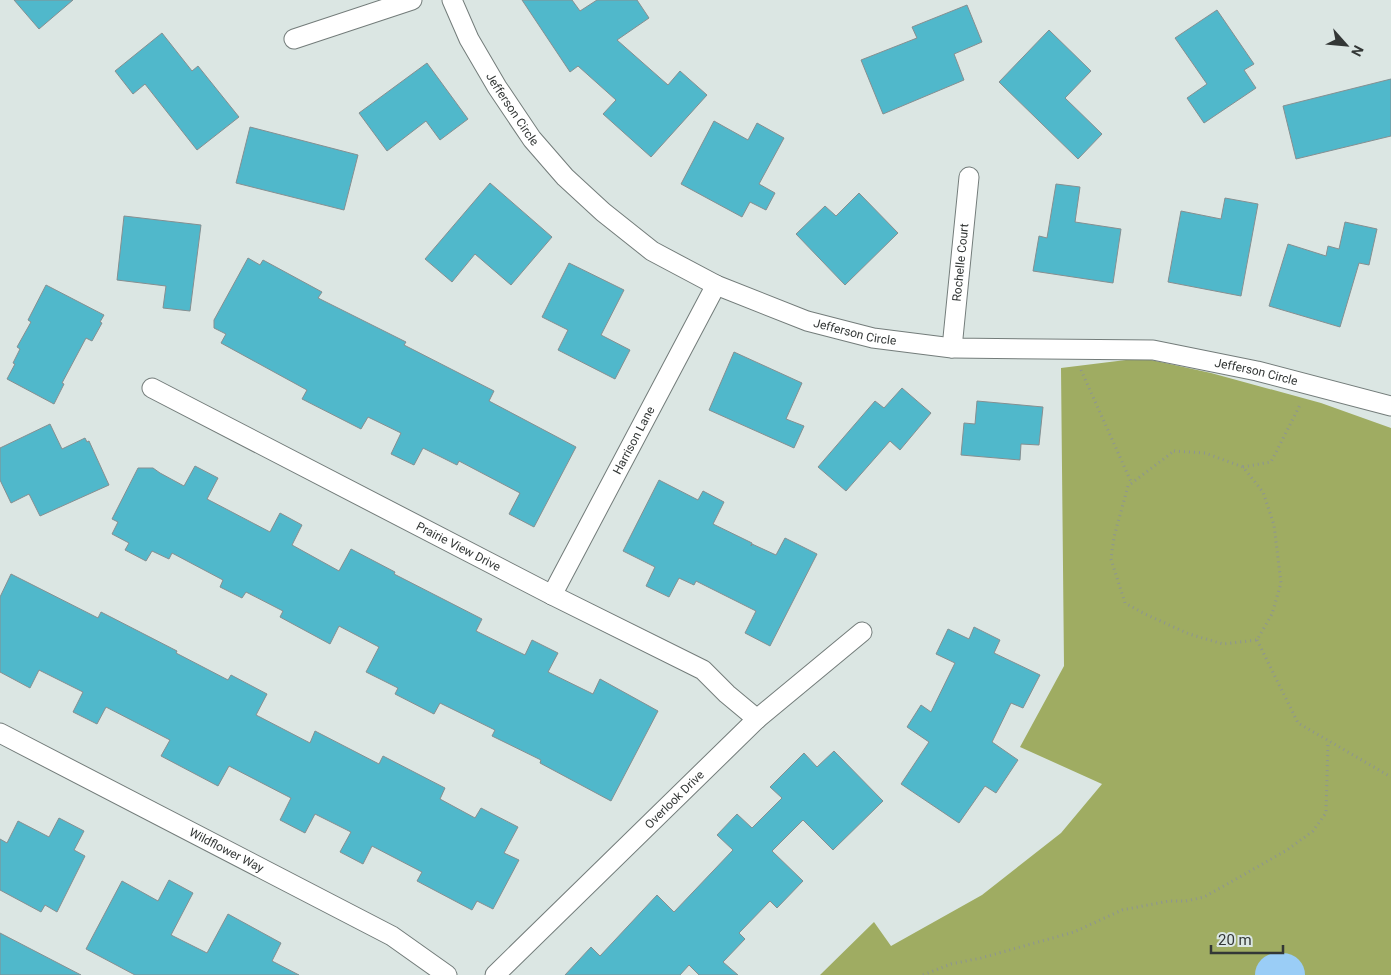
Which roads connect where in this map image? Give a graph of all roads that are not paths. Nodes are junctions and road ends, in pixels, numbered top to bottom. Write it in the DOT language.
graph roads {
  1 [pos="412,0"];
  2 [pos="452,0"];
  3 [pos="294,38"];
  4 [pos="969,177"];
  5 [pos="716,285"];
  6 [pos="952,348"];
  7 [pos="152,388"];
  8 [pos="1391,406"];
  9 [pos="552,595"];
  10 [pos="862,632"];
  11 [pos="756,719"];
  12 [pos="0,733"];
  13 [pos="447,975"];
  14 [pos="495,975"];
  1 -- 3 [label="street"];
  2 -- 5 [label="street, Jefferson Circle"];
  4 -- 6 [label="street, Rochelle Court"];
  5 -- 6 [label="street, Jefferson Circle"];
  5 -- 9 [label="street, Harrison Lane"];
  6 -- 8 [label="street, Jefferson Circle"];
  7 -- 9 [label="street, Prairie View Drive"];
  9 -- 11 [label="street, Prairie View Drive"];
  10 -- 11 [label="street, Overlook Drive"];
  11 -- 14 [label="street, Overlook Drive"];
  12 -- 13 [label="street, Wildflower Way"];
}
